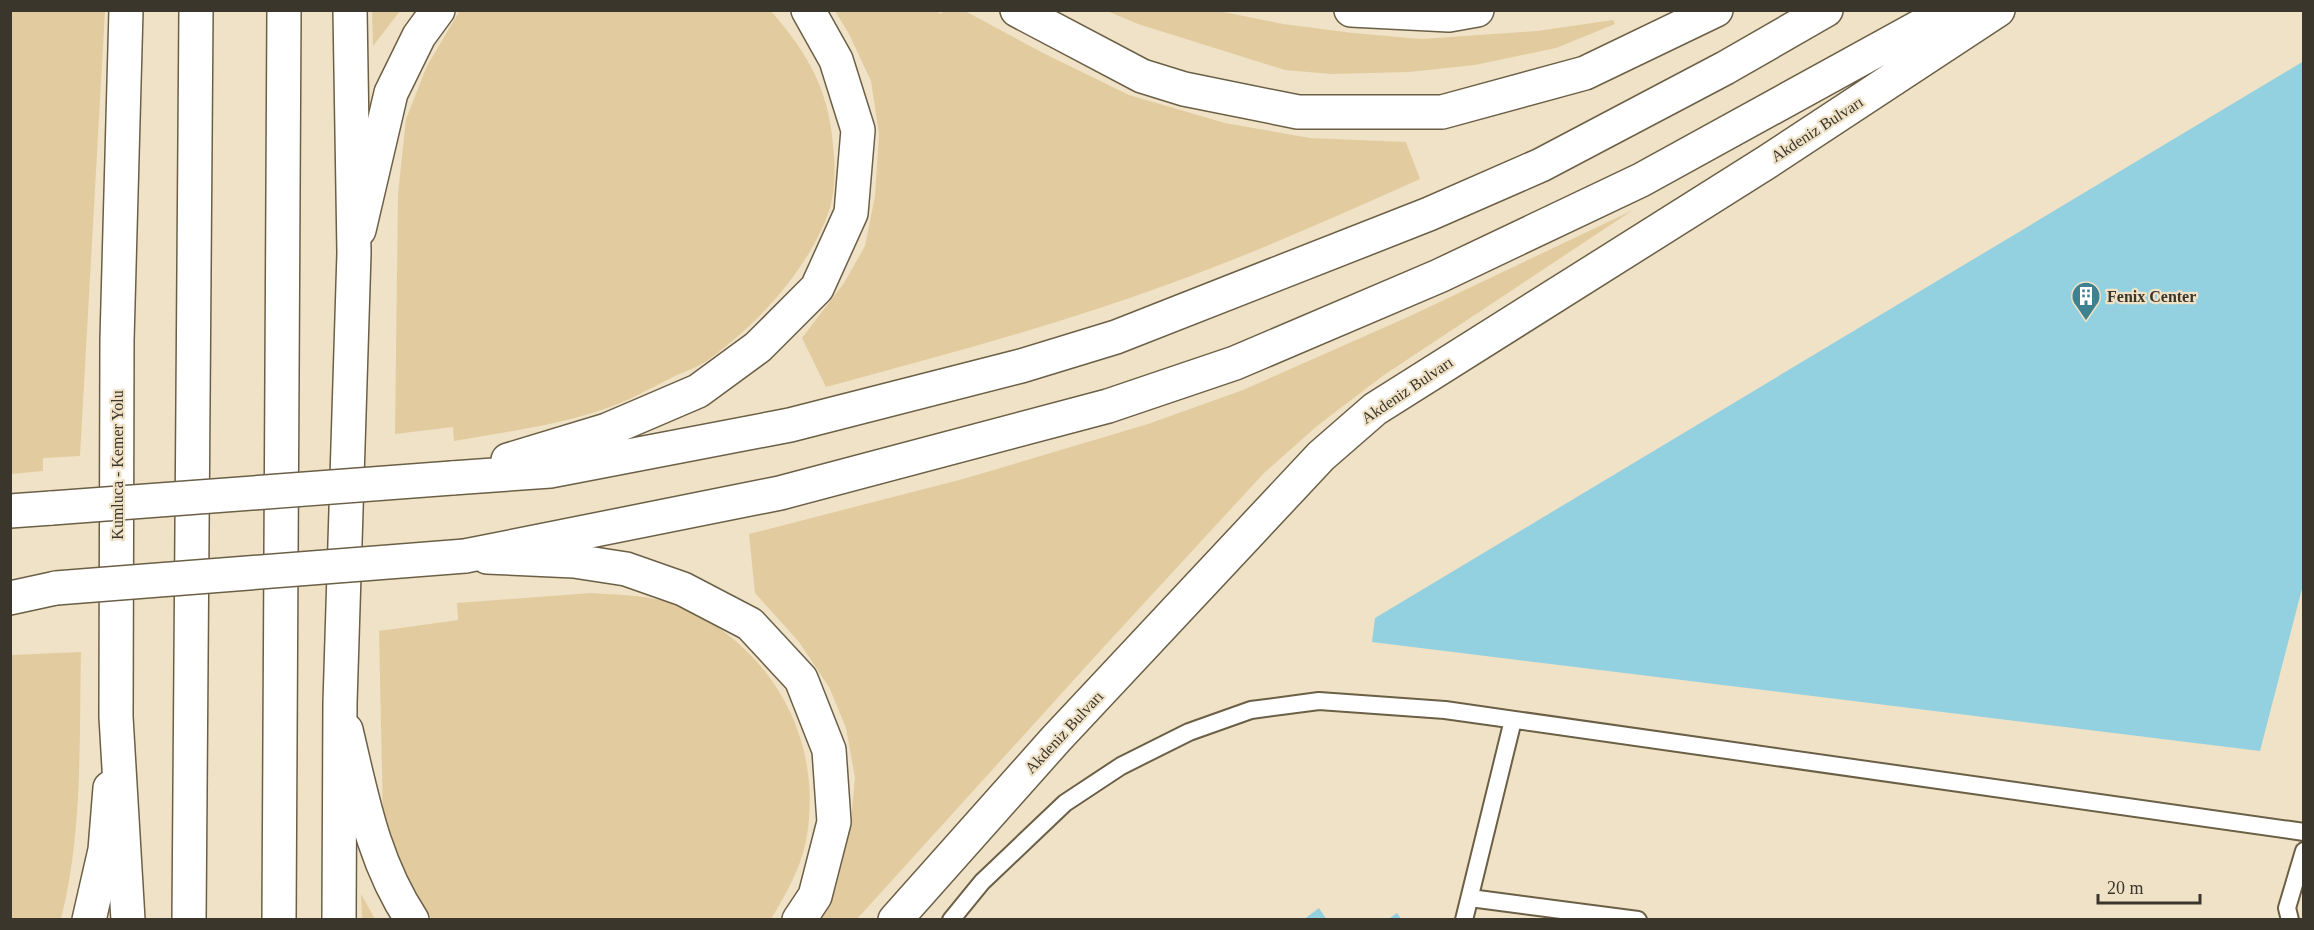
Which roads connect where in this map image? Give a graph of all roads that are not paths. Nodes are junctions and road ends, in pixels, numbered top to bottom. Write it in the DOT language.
graph roads {
  1 [pos="126,10"];
  2 [pos="196,10"];
  3 [pos="284,10"];
  4 [pos="350,10"];
  5 [pos="438,10"];
  6 [pos="808,10"];
  7 [pos="1017,10"];
  8 [pos="1351,10"];
  9 [pos="1477,10"];
  10 [pos="1716,10"];
  11 [pos="1826,10"];
  12 [pos="1950,10"];
  13 [pos="1998,10"];
  14 [pos="354,253"];
  15 [pos="452,478"];
  16 [pos="10,511"];
  17 [pos="465,556"];
  18 [pos="56,588"];
  19 [pos="10,589"];
  20 [pos="10,598"];
  21 [pos="340,703"];
  22 [pos="116,717"];
  23 [pos="1513,720"];
  24 [pos="2304,832"];
  25 [pos="2304,851"];
  26 [pos="1470,898"];
  27 [pos="2287,916"];
  28 [pos="89,920"];
  29 [pos="128,920"];
  30 [pos="189,920"];
  31 [pos="279,920"];
  32 [pos="339,920"];
  33 [pos="411,920"];
  34 [pos="799,920"];
  35 [pos="895,920"];
  36 [pos="951,920"];
  37 [pos="1464,920"];
  38 [pos="1638,920"];
  1 -- 22 [label="main road, Kumluca - Kemer Yolu"];
  2 -- 30 [label="main road"];
  3 -- 31 [label="main road"];
  4 -- 14 [label="main road"];
  5 -- 14 [label="main road"];
  6 -- 15 [label="main road"];
  7 -- 10 [label="main road"];
  8 -- 9 [label="main road"];
  11 -- 15 [label="main road"];
  12 -- 17 [label="main road"];
  13 -- 35 [label="main road, Akdeniz Bulvarı"];
  14 -- 21 [label="main road"];
  15 -- 16 [label="main road, bridge"];
  17 -- 18 [label="main road, bridge"];
  17 -- 34 [label="main road"];
  18 -- 19 [label="main road"];
  18 -- 20 [label="main road"];
  21 -- 32 [label="main road"];
  21 -- 33 [label="main road"];
  22 -- 28 [label="main road"];
  22 -- 29 [label="main road, Kumluca - Kemer Yolu"];
  23 -- 24 [label="lane"];
  23 -- 26 [label="lane"];
  23 -- 36 [label="lane"];
  25 -- 27 [label="lane"];
  26 -- 37 [label="lane"];
  26 -- 38 [label="lane"];
}
